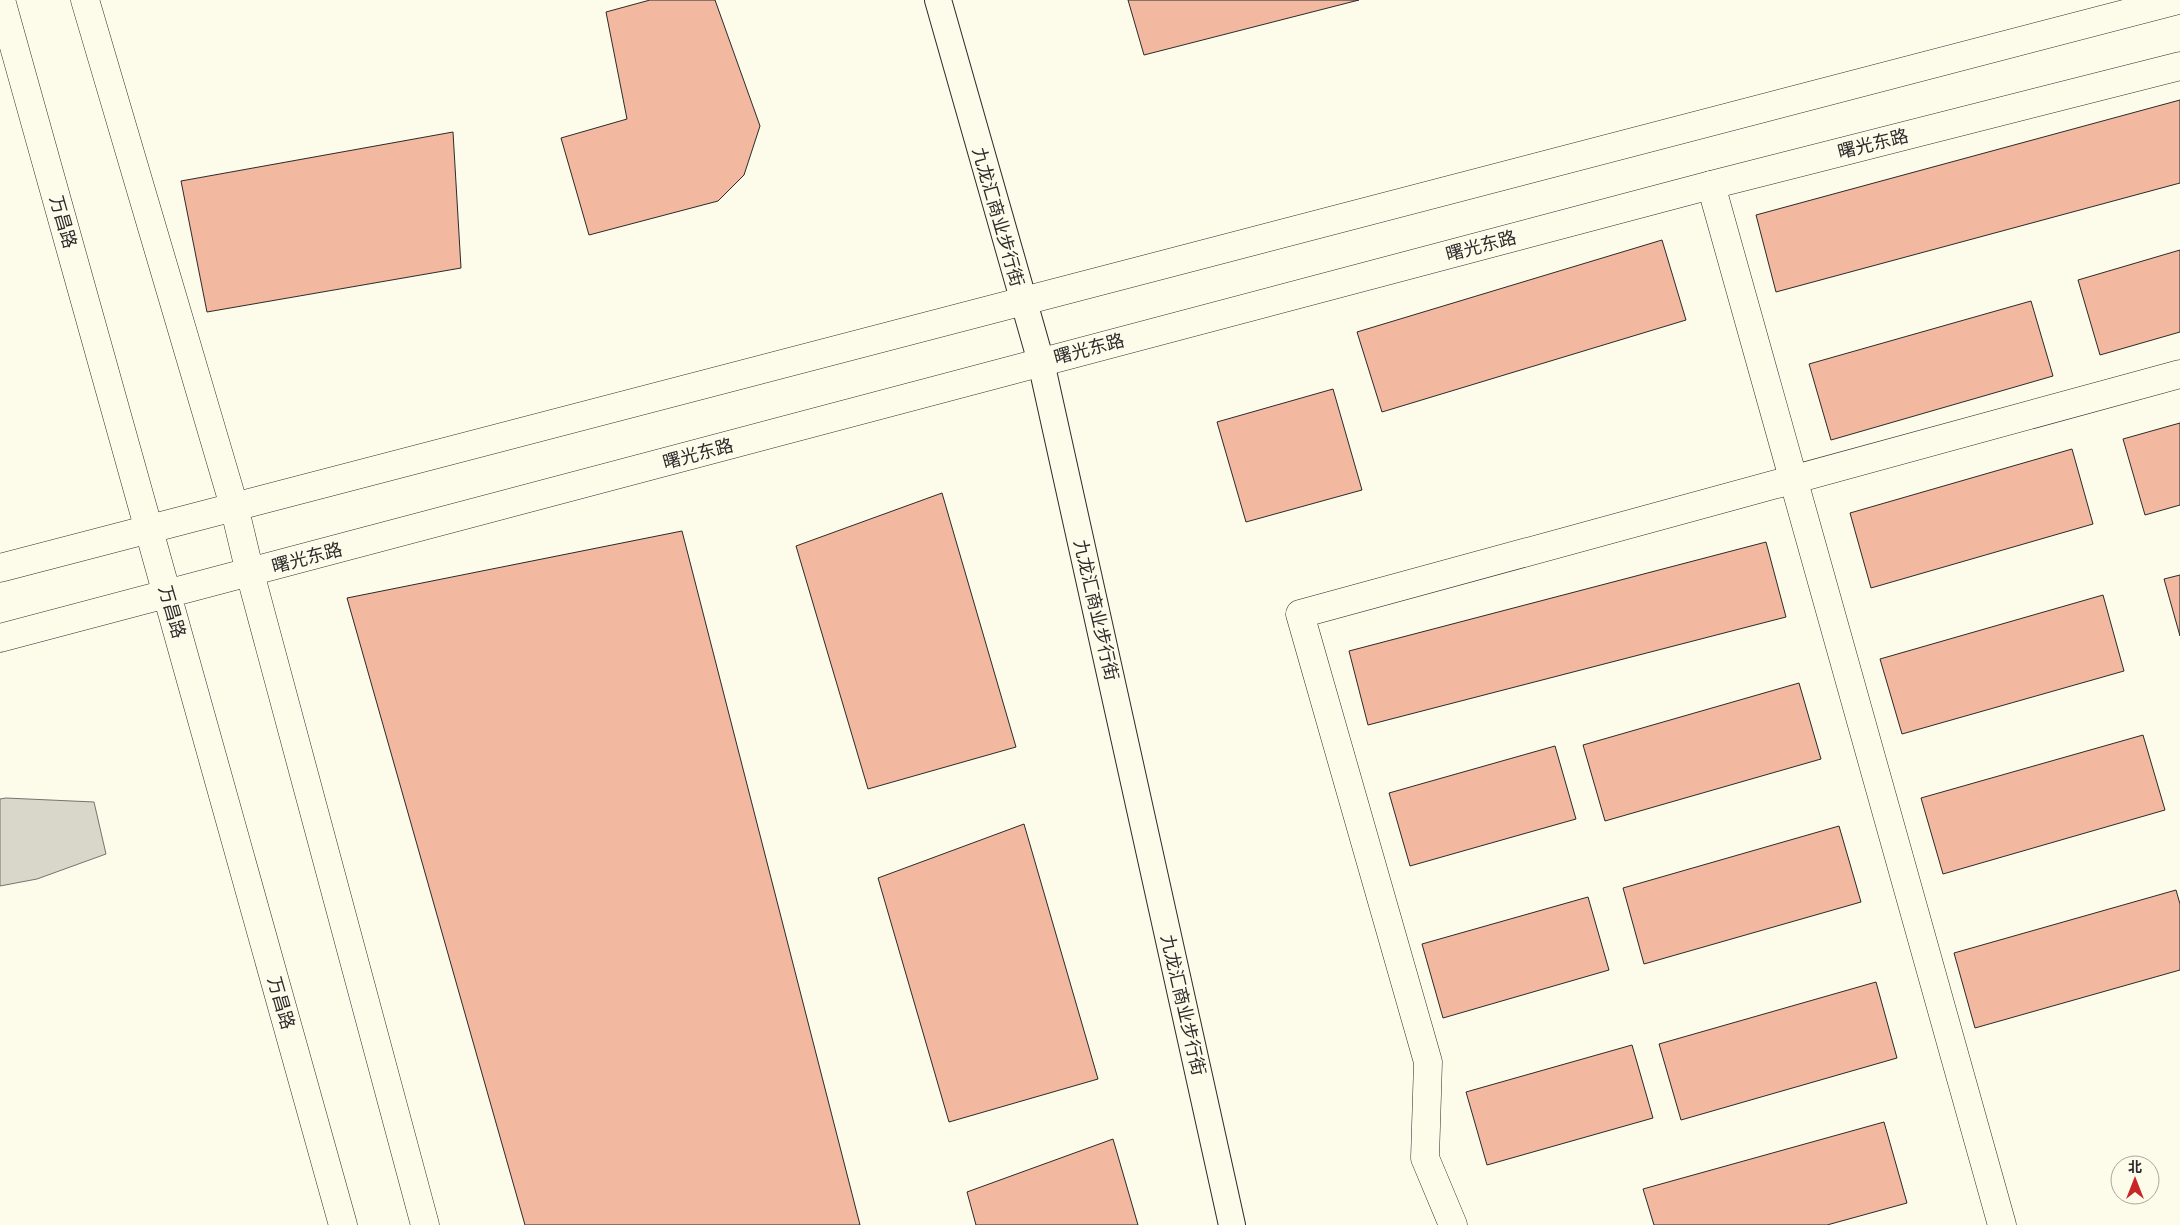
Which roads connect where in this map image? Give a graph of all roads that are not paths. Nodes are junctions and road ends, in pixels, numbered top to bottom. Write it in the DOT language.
graph roads {
  1 [pos="1,0"];
  2 [pos="85,0"];
  3 [pos="938,0"];
  4 [pos="2178,0"];
  5 [pos="2180,66"];
  6 [pos="1711,184"];
  7 [pos="1022,301"];
  8 [pos="1040,362"];
  9 [pos="2180,374"];
  10 [pos="1793,478"];
  11 [pos="234,506"];
  12 [pos="149,531"];
  13 [pos="0,568"];
  14 [pos="250,573"];
  15 [pos="168,595"];
  16 [pos="0,638"];
  17 [pos="343,1225"];
  18 [pos="425,1225"];
  19 [pos="1232,1225"];
  20 [pos="1453,1225"];
  21 [pos="2002,1225"];
  1 -- 12 [label="main road, 万昌路"];
  2 -- 11 [label="main road"];
  3 -- 7 [label="street, 九龙汇商业步行街"];
  4 -- 7 [label="main road"];
  5 -- 6 [label="main road, 曙光东路"];
  6 -- 8 [label="main road, 曙光东路"];
  6 -- 10 [label="main road"];
  7 -- 8 [label="street, 九龙汇商业步行街"];
  7 -- 11 [label="main road"];
  8 -- 14 [label="main road, 曙光东路"];
  8 -- 19 [label="street, 九龙汇商业步行街"];
  9 -- 10 [label="main road"];
  10 -- 20 [label="main road"];
  10 -- 21 [label="main road"];
  11 -- 12 [label="main road"];
  11 -- 14 [label="main road"];
  12 -- 13 [label="main road"];
  12 -- 15 [label="main road, 万昌路"];
  14 -- 15 [label="main road, 曙光东路"];
  14 -- 18 [label="main road"];
  15 -- 16 [label="main road, 曙光东路"];
  15 -- 17 [label="main road, 万昌路"];
}
